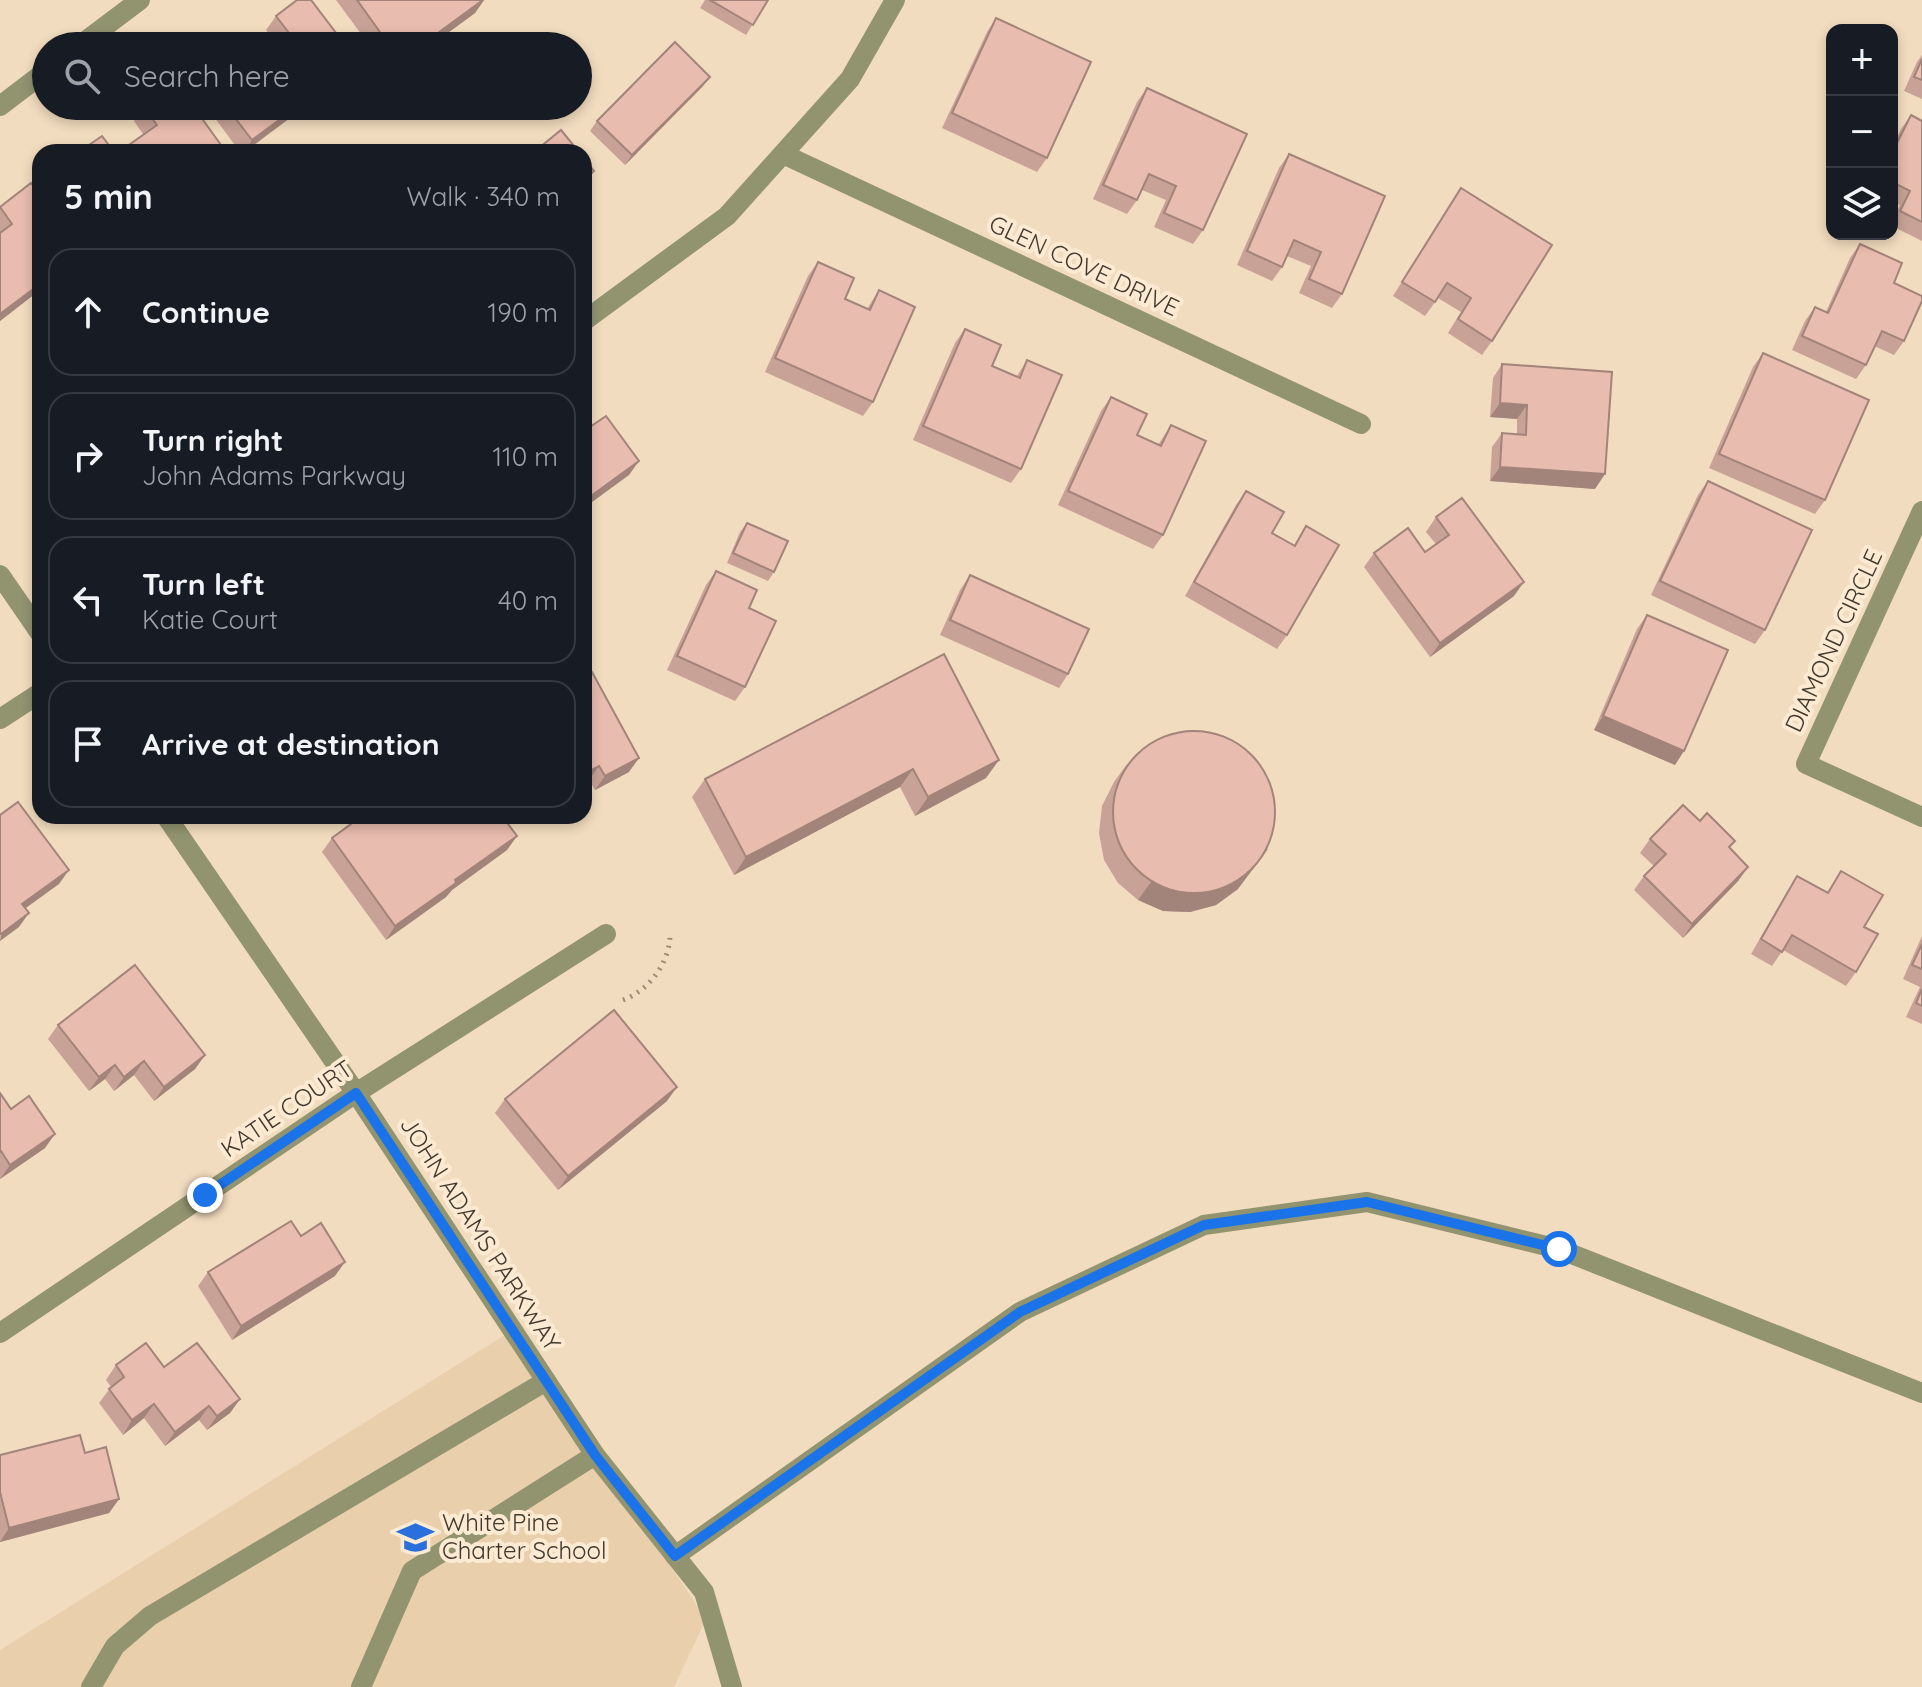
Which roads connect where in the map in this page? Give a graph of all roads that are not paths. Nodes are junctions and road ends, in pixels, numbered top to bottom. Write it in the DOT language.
graph roads {
  1 [pos="140,0"];
  2 [pos="895,0"];
  3 [pos="98,32"];
  4 [pos="32,82"];
  5 [pos="0,106"];
  6 [pos="785,155"];
  7 [pos="592,315"];
  8 [pos="1361,424"];
  9 [pos="1922,511"];
  10 [pos="0,575"];
  11 [pos="32,621"];
  12 [pos="32,698"];
  13 [pos="0,719"];
  14 [pos="1922,817"];
  15 [pos="171,824"];
  16 [pos="606,934"];
  17 [pos="356,1093"];
  18 [pos="0,1333"];
  19 [pos="546,1381"];
  20 [pos="1922,1393"];
  21 [pos="595,1455"];
  22 [pos="675,1556"];
  23 [pos="91,1687"];
  24 [pos="361,1687"];
  25 [pos="732,1687"];
  1 -- 3 [label="street"];
  2 -- 6 [label="street"];
  4 -- 5 [label="street"];
  6 -- 7 [label="street"];
  6 -- 8 [label="street, GLEN COVE DRIVE"];
  9 -- 14 [label="street, DIAMOND CIRCLE"];
  10 -- 11 [label="street"];
  12 -- 13 [label="street"];
  15 -- 17 [label="street, JOHN ADAMS PARKWAY"];
  16 -- 17 [label="street, KATIE COURT"];
  17 -- 18 [label="street, KATIE COURT"];
  17 -- 19 [label="street, JOHN ADAMS PARKWAY"];
  19 -- 21 [label="street, JOHN ADAMS PARKWAY"];
  19 -- 23 [label="street"];
  20 -- 22 [label="street"];
  21 -- 22 [label="street, JOHN ADAMS PARKWAY"];
  21 -- 24 [label="street"];
  22 -- 25 [label="street, JOHN ADAMS PARKWAY"];
}
